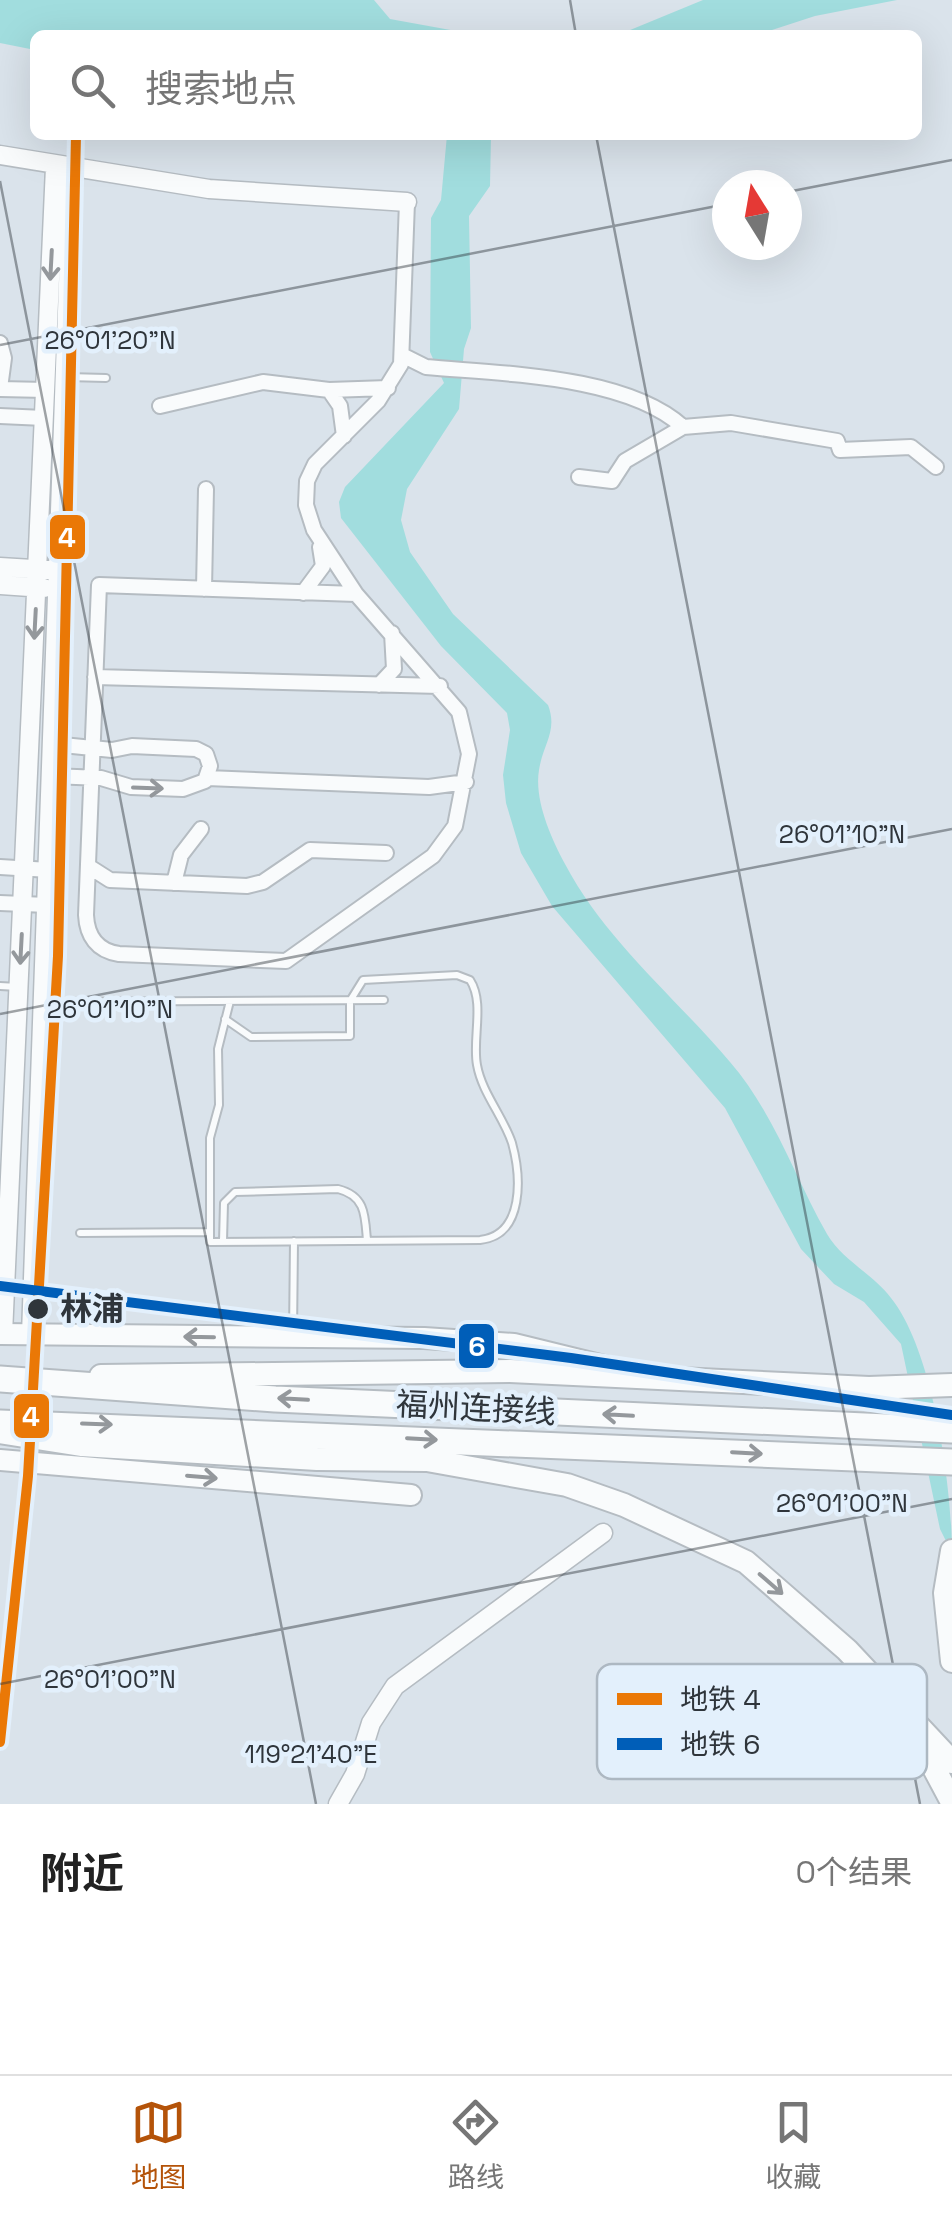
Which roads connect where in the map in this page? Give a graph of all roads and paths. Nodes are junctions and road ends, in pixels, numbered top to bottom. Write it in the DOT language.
graph roads {
  1 [pos="0,156"];
  2 [pos="64,168"];
  3 [pos="407,202"];
  4 [pos="0,344"];
  5 [pos="404,356"];
  6 [pos="66,377"];
  7 [pos="106,378"];
  8 [pos="0,388"];
  9 [pos="388,388"];
  10 [pos="46,390"];
  11 [pos="328,390"];
  12 [pos="160,406"];
  13 [pos="0,416"];
  14 [pos="44,418"];
  15 [pos="683,427"];
  16 [pos="344,436"];
  17 [pos="936,468"];
  18 [pos="578,477"];
  19 [pos="206,490"];
  20 [pos="314,530"];
  21 [pos="0,567"];
  22 [pos="37,578"];
  23 [pos="59,579"];
  24 [pos="0,585"];
  25 [pos="204,589"];
  26 [pos="302,593"];
  27 [pos="356,594"];
  28 [pos="392,633"];
  29 [pos="96,678"];
  30 [pos="379,685"];
  31 [pos="440,686"];
  32 [pos="53,744"];
  33 [pos="92,746"];
  34 [pos="52,776"];
  35 [pos="92,778"];
  36 [pos="207,778"];
  37 [pos="466,782"];
  38 [pos="430,788"];
  39 [pos="457,818"];
  40 [pos="201,829"];
  41 [pos="386,853"];
  42 [pos="88,866"];
  43 [pos="0,867"];
  44 [pos="24,868"];
  45 [pos="48,870"];
  46 [pos="110,880"];
  47 [pos="174,883"];
  48 [pos="86,897"];
  49 [pos="0,904"];
  50 [pos="23,904"];
  51 [pos="47,905"];
  52 [pos="10,987"];
  53 [pos="350,1000"];
  54 [pos="384,1000"];
  55 [pos="230,1001"];
  56 [pos="44,1002"];
  57 [pos="225,1020"];
  58 [pos="210,1232"];
  59 [pos="80,1233"];
  60 [pos="223,1241"];
  61 [pos="294,1241"];
  62 [pos="367,1241"];
  63 [pos="2,1334"];
  64 [pos="32,1334"];
  65 [pos="292,1339"];
  66 [pos="642,1376"];
  67 [pos="0,1377"];
  68 [pos="952,1384"];
  69 [pos="0,1423"];
  70 [pos="940,1430"];
  71 [pos="0,1432"];
  72 [pos="0,1460"];
  73 [pos="943,1462"];
  74 [pos="411,1495"];
  75 [pos="603,1533"];
  76 [pos="952,1551"];
  77 [pos="952,1661"];
  78 [pos="860,1664"];
  79 [pos="927,1735"];
  80 [pos="927,1755"];
  81 [pos="952,1762"];
  82 [pos="952,1802"];
  83 [pos="338,1804"];
  1 -- 2 [label="street"];
  2 -- 3 [label="street"];
  2 -- 6 [label="street"];
  2 -- 10 [label="street, one-way"];
  3 -- 5 [label="street"];
  4 -- 8 [label="street"];
  5 -- 9 [label="street"];
  5 -- 15 [label="street"];
  6 -- 7 [label="lane"];
  6 -- 23 [label="street"];
  8 -- 10 [label="street"];
  9 -- 11 [label="street"];
  9 -- 16 [label="street"];
  10 -- 14 [label="street"];
  11 -- 12 [label="street"];
  11 -- 16 [label="street"];
  13 -- 14 [label="street"];
  14 -- 22 [label="street"];
  15 -- 17 [label="street"];
  15 -- 18 [label="street"];
  16 -- 20 [label="street"];
  19 -- 25 [label="street"];
  20 -- 26 [label="street"];
  20 -- 27 [label="street"];
  21 -- 22 [label="street"];
  22 -- 23 [label="street"];
  22 -- 24 [label="street"];
  22 -- 44 [label="street, one-way"];
  23 -- 32 [label="street"];
  25 -- 26 [label="street"];
  25 -- 29 [label="street"];
  26 -- 27 [label="street"];
  27 -- 28 [label="street"];
  28 -- 30 [label="street"];
  28 -- 31 [label="street"];
  29 -- 30 [label="street"];
  29 -- 33 [label="street"];
  30 -- 31 [label="street"];
  31 -- 37 [label="street"];
  32 -- 33 [label="street"];
  32 -- 34 [label="street"];
  33 -- 35 [label="street"];
  33 -- 36 [label="street"];
  34 -- 35 [label="street"];
  34 -- 45 [label="street"];
  35 -- 36 [label="street, one-way"];
  35 -- 42 [label="street"];
  36 -- 38 [label="street"];
  37 -- 38 [label="street"];
  37 -- 39 [label="street"];
  38 -- 39 [label="street"];
  39 -- 48 [label="street"];
  40 -- 47 [label="street"];
  41 -- 47 [label="street"];
  42 -- 46 [label="street"];
  42 -- 48 [label="street"];
  43 -- 44 [label="street"];
  44 -- 45 [label="street"];
  44 -- 50 [label="street"];
  45 -- 51 [label="street"];
  46 -- 47 [label="street"];
  46 -- 48 [label="street"];
  49 -- 50 [label="street"];
  50 -- 51 [label="street"];
  50 -- 52 [label="street, one-way"];
  51 -- 56 [label="street"];
  52 -- 63 [label="street"];
  53 -- 54 [label="lane"];
  53 -- 55 [label="lane"];
  53 -- 57 [label="lane"];
  53 -- 62 [label="lane"];
  55 -- 56 [label="lane"];
  55 -- 57 [label="lane"];
  56 -- 64 [label="street"];
  57 -- 58 [label="lane"];
  58 -- 59 [label="lane"];
  58 -- 60 [label="lane"];
  60 -- 61 [label="lane"];
  60 -- 62 [label="lane"];
  61 -- 62 [label="lane"];
  61 -- 65 [label="lane"];
  63 -- 64 [label="main road"];
  65 -- 64 [label="main road, one-way"];
  65 -- 66 [label="main road"];
  66 -- 67 [label="highway"];
  66 -- 68 [label="highway"];
  70 -- 67 [label="highway, 福州连接线, one-way"];
  69 -- 73 [label="highway, 福州连接线, one-way"];
  71 -- 78 [label="highway, one-way"];
  72 -- 74 [label="main road, one-way"];
  75 -- 83 [label="street"];
  76 -- 77 [label="highway"];
  79 -- 81 [label="highway"];
  80 -- 82 [label="highway"];
}
